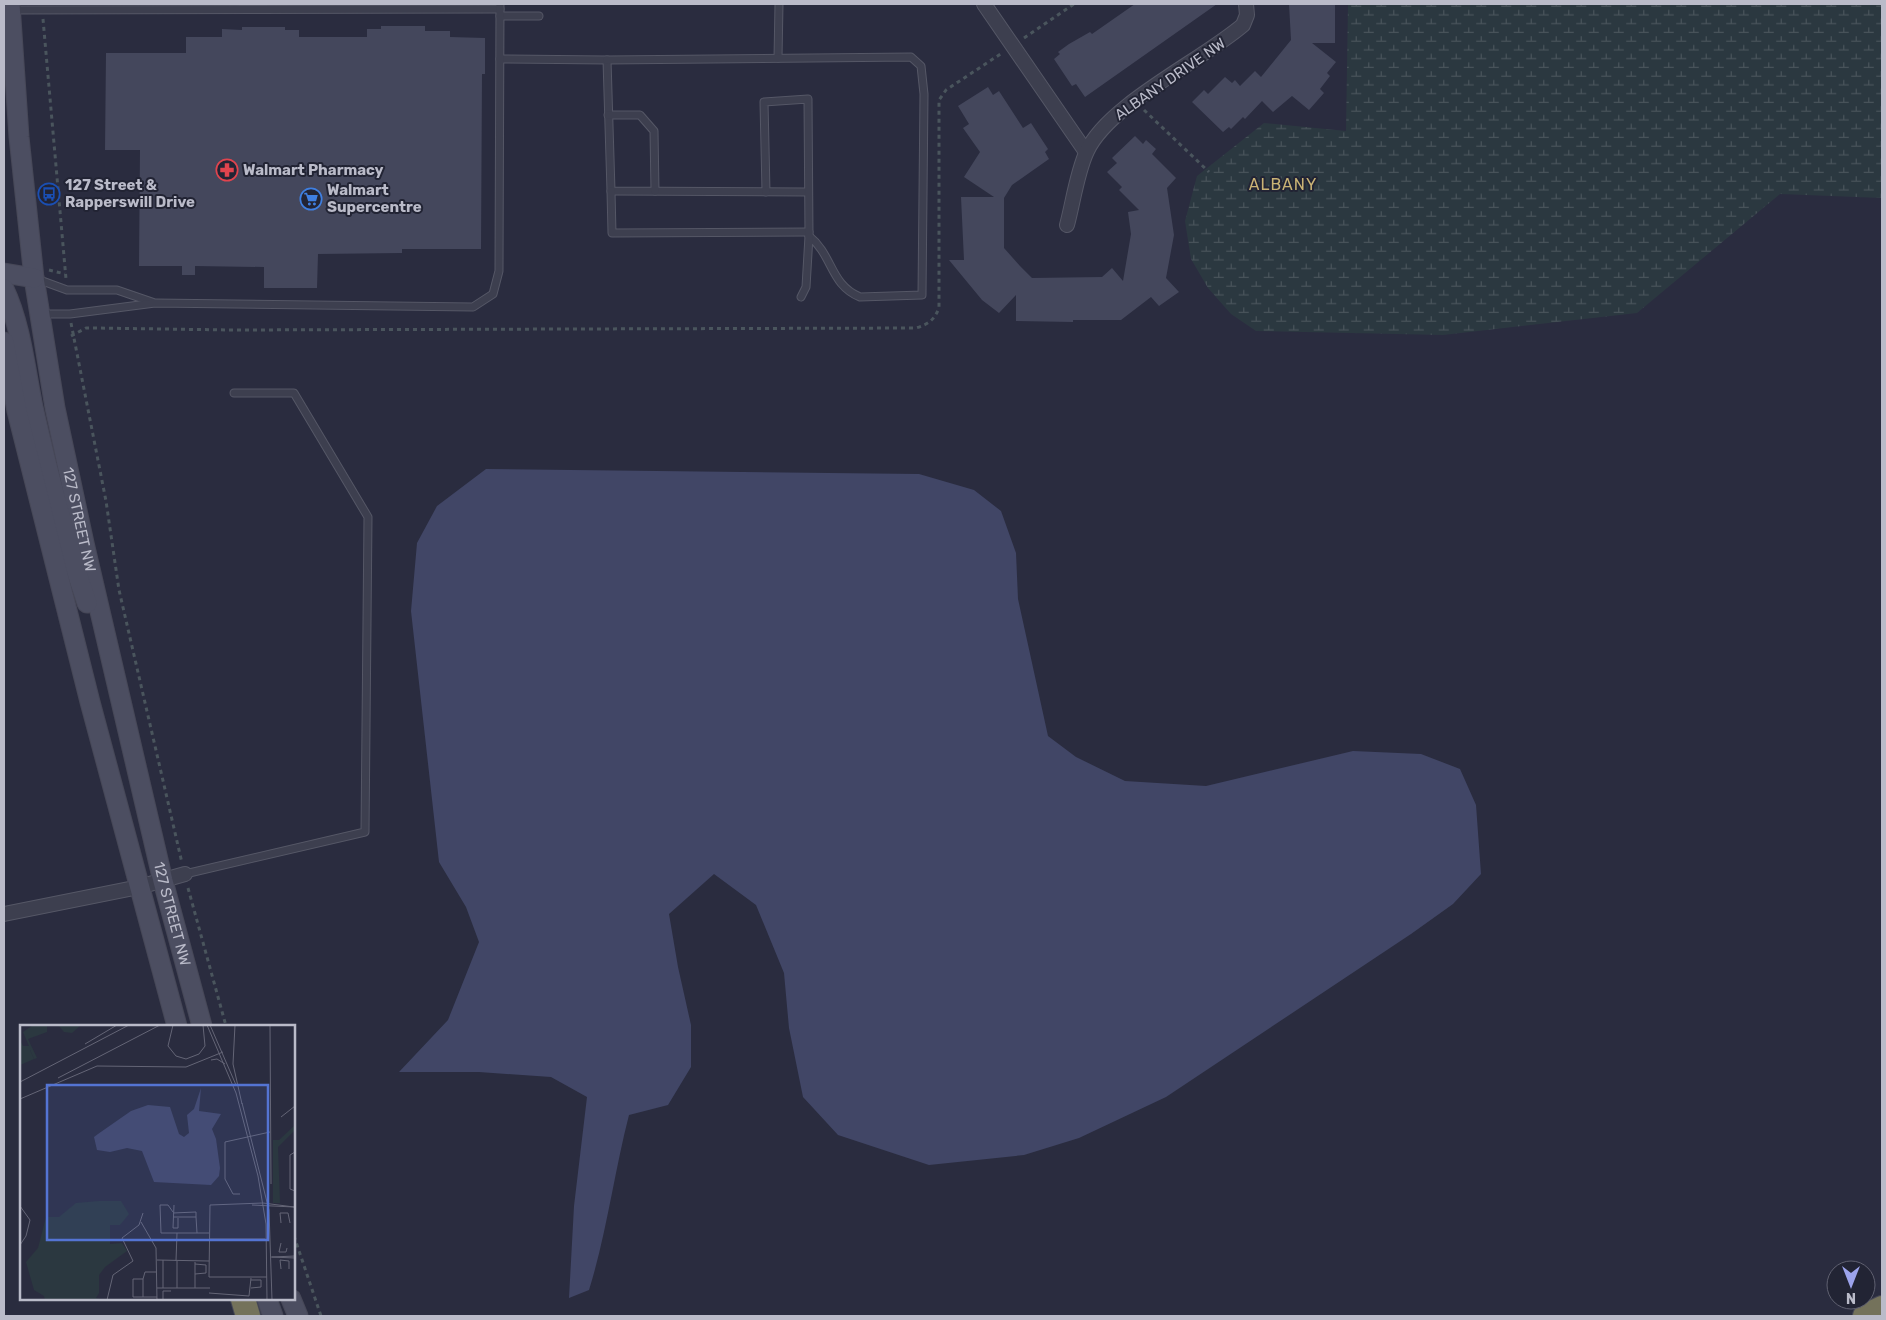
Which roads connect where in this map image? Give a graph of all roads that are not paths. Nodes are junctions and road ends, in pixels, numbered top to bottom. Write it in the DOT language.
graph roads {
  1 [pos="779,4"];
  2 [pos="984,4"];
  3 [pos="1246,4"];
  4 [pos="10,7"];
  5 [pos="500,9"];
  6 [pos="539,16"];
  7 [pos="778,58"];
  8 [pos="500,59"];
  9 [pos="607,60"];
  10 [pos="4,83"];
  11 [pos="608,116"];
  12 [pos="19,138"];
  13 [pos="1086,152"];
  14 [pos="610,191"];
  15 [pos="655,191"];
  16 [pos="766,192"];
  17 [pos="807,192"];
  18 [pos="1067,225"];
  19 [pos="809,234"];
  20 [pos="4,273"];
  21 [pos="34,278"];
  22 [pos="4,289"];
  23 [pos="801,297"];
  24 [pos="155,303"];
  25 [pos="8,307"];
  26 [pos="39,314"];
  27 [pos="4,342"];
  28 [pos="234,393"];
  29 [pos="121,702"];
  30 [pos="185,874"];
  31 [pos="163,881"];
  32 [pos="139,887"];
  33 [pos="4,914"];
  34 [pos="178,1025"];
  35 [pos="202,1025"];
  36 [pos="243,1300"];
  37 [pos="267,1300"];
  38 [pos="291,1300"];
  39 [pos="1882,1308"];
  40 [pos="248,1316"];
  41 [pos="273,1316"];
  42 [pos="298,1316"];
  43 [pos="1865,1316"];
  1 -- 7 [label="lane"];
  2 -- 13 [label="street"];
  3 -- 13 [label="street, ALBANY DRIVE NW"];
  4 -- 5 [label="lane"];
  4 -- 12 [label="main road, 127 STREET NW"];
  5 -- 6 [label="lane"];
  5 -- 8 [label="lane"];
  7 -- 9 [label="lane"];
  7 -- 19 [label="lane"];
  8 -- 9 [label="lane"];
  8 -- 24 [label="lane"];
  9 -- 11 [label="lane"];
  10 -- 12 [label="main road"];
  11 -- 14 [label="lane"];
  11 -- 15 [label="lane"];
  12 -- 21 [label="main road, 127 STREET NW"];
  13 -- 18 [label="street, ALBANY DRIVE NW"];
  14 -- 15 [label="lane"];
  14 -- 19 [label="lane"];
  15 -- 16 [label="lane"];
  16 -- 17 [label="lane"];
  16 -- 17 [label="lane"];
  17 -- 19 [label="lane"];
  19 -- 23 [label="lane"];
  20 -- 21 [label="main road"];
  21 -- 24 [label="lane"];
  21 -- 26 [label="main road, 127 STREET NW"];
  22 -- 25 [label="main road"];
  24 -- 26 [label="lane"];
  25 -- 26 [label="main road"];
  25 -- 29 [label="main road"];
  26 -- 29 [label="main road, 127 STREET NW"];
  27 -- 32 [label="main road, 127 STREET NW"];
  28 -- 30 [label="lane"];
  29 -- 31 [label="main road, 127 STREET NW"];
  30 -- 31 [label="street"];
  31 -- 32 [label="street"];
  31 -- 35 [label="main road, 127 STREET NW"];
  32 -- 33 [label="street"];
  32 -- 34 [label="main road, 127 STREET NW"];
  36 -- 40 [label="highway"];
  37 -- 41 [label="main road"];
  38 -- 42 [label="main road"];
  39 -- 43 [label="highway"];
}
